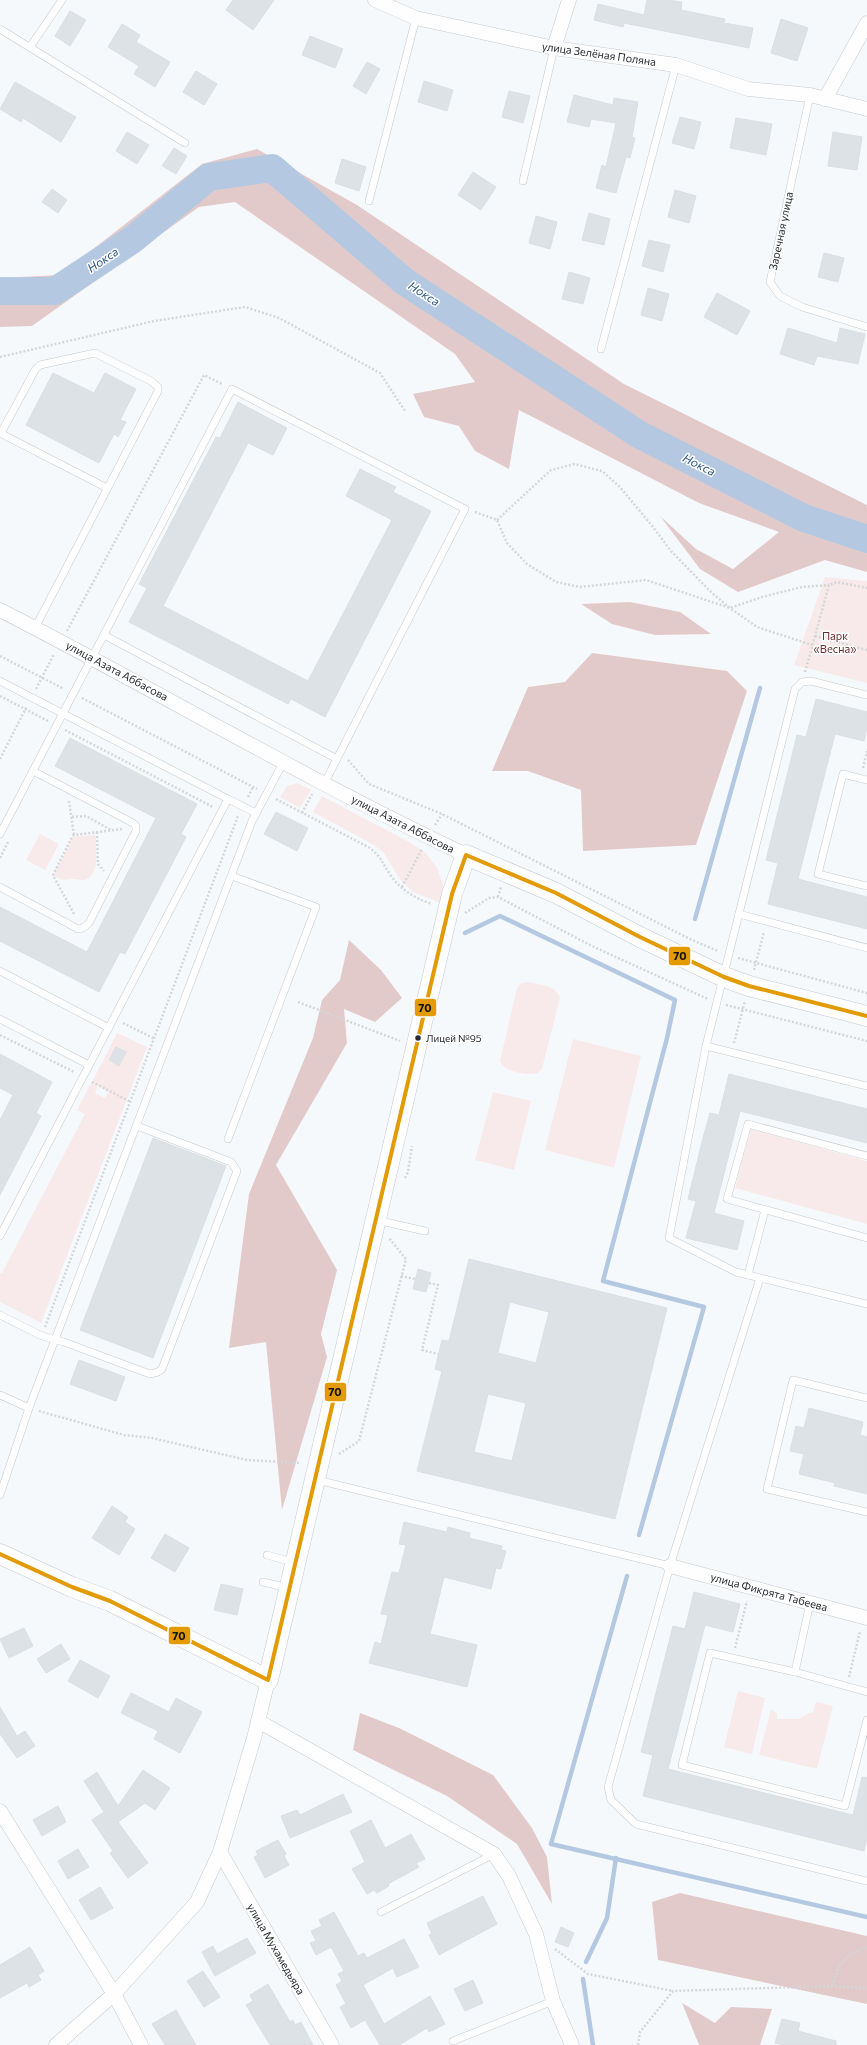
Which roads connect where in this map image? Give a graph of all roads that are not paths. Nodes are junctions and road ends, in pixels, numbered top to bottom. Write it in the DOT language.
graph roads {
  1 [pos="62,0"];
  2 [pos="375,0"];
  3 [pos="569,0"];
  4 [pos="416,18"];
  5 [pos="867,23"];
  6 [pos="0,29"];
  7 [pos="30,47"];
  8 [pos="554,48"];
  9 [pos="676,65"];
  10 [pos="810,95"];
  11 [pos="825,99"];
  12 [pos="867,110"];
  13 [pos="186,143"];
  14 [pos="523,181"];
  15 [pos="369,201"];
  16 [pos="867,327"];
  17 [pos="601,349"];
  18 [pos="1,433"];
  19 [pos="107,488"];
  20 [pos="0,610"];
  21 [pos="35,628"];
  22 [pos="104,635"];
  23 [pos="92,657"];
  24 [pos="0,681"];
  25 [pos="867,695"];
  26 [pos="63,713"];
  27 [pos="338,756"];
  28 [pos="284,761"];
  29 [pos="33,771"];
  30 [pos="864,779"];
  31 [pos="324,784"];
  32 [pos="228,799"];
  33 [pos="256,813"];
  34 [pos="0,834"];
  35 [pos="466,855"];
  36 [pos="232,876"];
  37 [pos="867,886"];
  38 [pos="0,887"];
  39 [pos="739,914"];
  40 [pos="867,948"];
  41 [pos="0,972"];
  42 [pos="724,977"];
  43 [pos="867,1016"];
  44 [pos="0,1019"];
  45 [pos="108,1028"];
  46 [pos="706,1046"];
  47 [pos="89,1065"];
  48 [pos="867,1086"];
  49 [pos="137,1126"];
  50 [pos="228,1139"];
  51 [pos="867,1156"];
  52 [pos="765,1210"];
  53 [pos="376,1220"];
  54 [pos="425,1231"];
  55 [pos="0,1236"];
  56 [pos="867,1238"];
  57 [pos="748,1275"];
  58 [pos="760,1278"];
  59 [pos="867,1304"];
  60 [pos="0,1315"];
  61 [pos="52,1339"];
  62 [pos="0,1395"];
  63 [pos="867,1398"];
  64 [pos="29,1408"];
  65 [pos="318,1472"];
  66 [pos="0,1495"];
  67 [pos="867,1512"];
  68 [pos="0,1554"];
  69 [pos="267,1555"];
  70 [pos="296,1562"];
  71 [pos="670,1566"];
  72 [pos="263,1582"];
  73 [pos="290,1588"];
  74 [pos="810,1603"];
  75 [pos="865,1618"];
  76 [pos="795,1672"];
  77 [pos="268,1680"];
  78 [pos="867,1692"];
  79 [pos="867,1720"];
  80 [pos="258,1721"];
  81 [pos="0,1811"];
  82 [pos="220,1852"];
  83 [pos="494,1854"];
  84 [pos="867,1881"];
  85 [pos="381,1912"];
  86 [pos="114,1994"];
  87 [pos="553,2001"];
  88 [pos="453,2041"];
  89 [pos="56,2045"];
  90 [pos="141,2045"];
  91 [pos="332,2045"];
  92 [pos="572,2045"];
  1 -- 7 [label="lane"];
  2 -- 4 [label="street, улица Зелёная Поляна"];
  3 -- 8 [label="street"];
  4 -- 8 [label="street, улица Зелёная Поляна"];
  4 -- 15 [label="lane"];
  5 -- 11 [label="street"];
  6 -- 7 [label="lane"];
  7 -- 13 [label="lane"];
  8 -- 9 [label="street, улица Зелёная Поляна"];
  8 -- 14 [label="lane"];
  9 -- 10 [label="street, улица Зелёная Поляна"];
  9 -- 17 [label="lane"];
  10 -- 11 [label="street, улица Зелёная Поляна"];
  10 -- 16 [label="lane, Заречная улица"];
  11 -- 12 [label="street, улица Зелёная Поляна"];
  18 -- 19 [label="lane"];
  18 -- 19 [label="lane"];
  19 -- 21 [label="lane"];
  20 -- 21 [label="street, улица Азата Аббасова"];
  21 -- 23 [label="street, улица Азата Аббасова"];
  22 -- 23 [label="lane"];
  22 -- 27 [label="lane"];
  22 -- 27 [label="lane"];
  23 -- 26 [label="lane"];
  23 -- 28 [label="street, улица Азата Аббасова"];
  24 -- 26 [label="lane"];
  25 -- 39 [label="lane"];
  26 -- 29 [label="lane"];
  26 -- 32 [label="lane"];
  27 -- 31 [label="lane"];
  28 -- 31 [label="street, улица Азата Аббасова"];
  28 -- 33 [label="lane"];
  29 -- 34 [label="lane"];
  29 -- 38 [label="lane"];
  30 -- 37 [label="lane"];
  31 -- 35 [label="street, улица Азата Аббасова"];
  32 -- 33 [label="lane"];
  32 -- 45 [label="lane"];
  33 -- 36 [label="lane"];
  35 -- 42 [label="street, улица Азата Аббасова"];
  35 -- 53 [label="street"];
  36 -- 49 [label="lane"];
  36 -- 50 [label="lane"];
  39 -- 40 [label="lane"];
  39 -- 42 [label="lane"];
  41 -- 45 [label="lane"];
  42 -- 43 [label="street, улица Азата Аббасова"];
  42 -- 46 [label="lane"];
  44 -- 47 [label="lane"];
  45 -- 47 [label="lane"];
  46 -- 48 [label="lane"];
  46 -- 57 [label="lane"];
  47 -- 55 [label="lane"];
  49 -- 61 [label="lane"];
  49 -- 61 [label="lane"];
  51 -- 52 [label="lane"];
  52 -- 56 [label="lane"];
  52 -- 57 [label="lane"];
  53 -- 54 [label="lane"];
  53 -- 65 [label="street"];
  57 -- 58 [label="lane"];
  58 -- 59 [label="lane"];
  58 -- 71 [label="lane"];
  60 -- 61 [label="lane"];
  61 -- 64 [label="lane"];
  62 -- 64 [label="lane"];
  63 -- 67 [label="lane"];
  64 -- 66 [label="lane"];
  65 -- 70 [label="street"];
  65 -- 71 [label="lane"];
  68 -- 77 [label="street"];
  69 -- 70 [label="lane"];
  70 -- 73 [label="street"];
  71 -- 74 [label="street, улица Фикрята Табеева"];
  71 -- 84 [label="lane"];
  72 -- 73 [label="lane"];
  73 -- 77 [label="street"];
  74 -- 75 [label="street, улица Фикрята Табеева"];
  74 -- 76 [label="lane"];
  76 -- 78 [label="lane"];
  76 -- 79 [label="lane"];
  77 -- 80 [label="street"];
  80 -- 82 [label="street"];
  80 -- 83 [label="street"];
  81 -- 86 [label="street"];
  82 -- 86 [label="street"];
  82 -- 91 [label="street, улица Мухамедьяра"];
  83 -- 85 [label="lane"];
  83 -- 87 [label="street"];
  86 -- 89 [label="street"];
  86 -- 90 [label="street"];
  87 -- 88 [label="lane"];
  87 -- 92 [label="street"];
}
